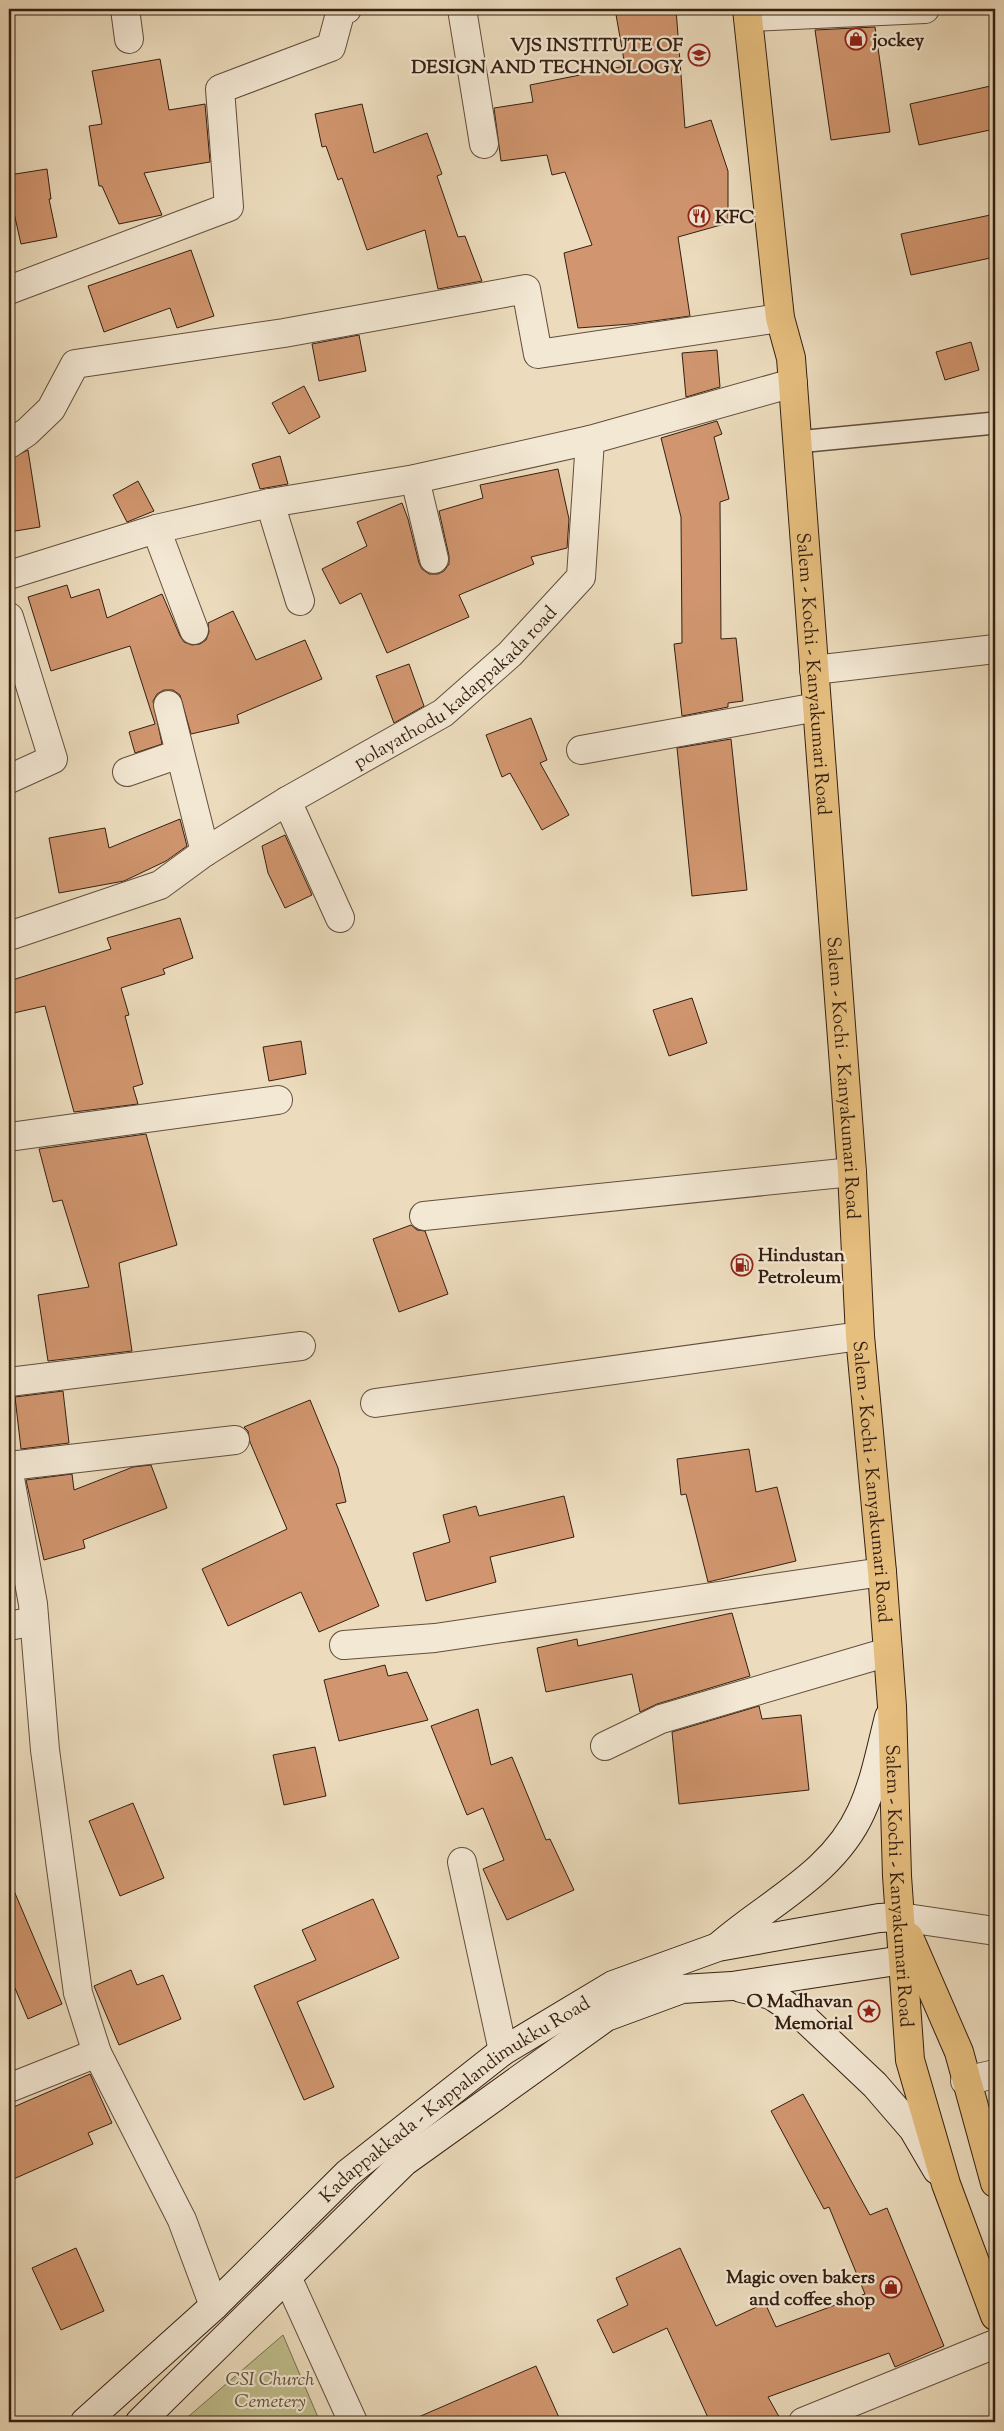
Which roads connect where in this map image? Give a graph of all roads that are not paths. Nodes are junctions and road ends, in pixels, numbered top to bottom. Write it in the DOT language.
graph roads {
  1 [pos="125,9"];
  2 [pos="347,9"];
  3 [pos="462,9"];
  4 [pos="925,9"];
  5 [pos="748,13"];
  6 [pos="129,39"];
  7 [pos="484,144"];
  8 [pos="9,290"];
  9 [pos="780,318"];
  10 [pos="793,383"];
  11 [pos="995,423"];
  12 [pos="590,440"];
  13 [pos="797,442"];
  14 [pos="9,444"];
  15 [pos="415,479"];
  16 [pos="270,503"];
  17 [pos="156,529"];
  18 [pos="434,559"];
  19 [pos="9,575"];
  20 [pos="300,601"];
  21 [pos="9,617"];
  22 [pos="194,630"];
  23 [pos="995,649"];
  24 [pos="814,670"];
  25 [pos="168,705"];
  26 [pos="817,707"];
  27 [pos="581,750"];
  28 [pos="179,754"];
  29 [pos="127,772"];
  30 [pos="9,779"];
  31 [pos="287,801"];
  32 [pos="206,852"];
  33 [pos="340,918"];
  34 [pos="9,936"];
  35 [pos="278,1100"];
  36 [pos="9,1137"];
  37 [pos="852,1172"];
  38 [pos="424,1216"];
  39 [pos="860,1336"];
  40 [pos="301,1346"];
  41 [pos="9,1382"];
  42 [pos="376,1403"];
  43 [pos="236,1440"];
  44 [pos="9,1466"];
  45 [pos="9,1473"];
  46 [pos="882,1572"];
  47 [pos="22,1623"];
  48 [pos="344,1645"];
  49 [pos="888,1652"];
  50 [pos="892,1706"];
  51 [pos="605,1746"];
  52 [pos="462,1862"];
  53 [pos="900,1917"];
  54 [pos="995,1931"];
  55 [pos="718,1947"];
  56 [pos="903,1960"];
  57 [pos="732,1986"];
  58 [pos="503,2051"];
  59 [pos="97,2053"];
  60 [pos="995,2074"];
  61 [pos="965,2081"];
  62 [pos="9,2088"];
  63 [pos="995,2183"];
  64 [pos="946,2184"];
  65 [pos="287,2277"];
  66 [pos="214,2306"];
  67 [pos="995,2316"];
  68 [pos="995,2344"];
  69 [pos="85,2422"];
  70 [pos="140,2422"];
  71 [pos="353,2422"];
  72 [pos="803,2422"];
  1 -- 6 [label="street"];
  2 -- 8 [label="street"];
  3 -- 7 [label="street"];
  4 -- 5 [label="street"];
  5 -- 9 [label="main road, Salem - Kochi - Kanyakumari Road"];
  9 -- 10 [label="main road, Salem - Kochi - Kanyakumari Road"];
  9 -- 14 [label="street"];
  10 -- 12 [label="street"];
  10 -- 13 [label="main road, Salem - Kochi - Kanyakumari Road"];
  11 -- 13 [label="lane"];
  12 -- 15 [label="street"];
  12 -- 31 [label="street, polayathodu kadappakada road"];
  13 -- 24 [label="main road, Salem - Kochi - Kanyakumari Road"];
  15 -- 16 [label="street"];
  15 -- 18 [label="street"];
  16 -- 17 [label="street"];
  16 -- 20 [label="street"];
  17 -- 19 [label="street"];
  17 -- 22 [label="street"];
  21 -- 30 [label="street"];
  23 -- 24 [label="street"];
  24 -- 26 [label="main road, Salem - Kochi - Kanyakumari Road"];
  25 -- 28 [label="street"];
  26 -- 27 [label="street"];
  26 -- 37 [label="main road, Salem - Kochi - Kanyakumari Road"];
  28 -- 29 [label="street"];
  28 -- 32 [label="street"];
  31 -- 32 [label="street, polayathodu kadappakada road"];
  31 -- 33 [label="street"];
  32 -- 34 [label="street, polayathodu kadappakada road"];
  35 -- 36 [label="street"];
  37 -- 38 [label="street"];
  37 -- 39 [label="main road, Salem - Kochi - Kanyakumari Road"];
  39 -- 42 [label="street"];
  39 -- 46 [label="main road, Salem - Kochi - Kanyakumari Road"];
  40 -- 41 [label="street"];
  43 -- 44 [label="street"];
  45 -- 47 [label="street"];
  46 -- 48 [label="street"];
  46 -- 49 [label="main road, Salem - Kochi - Kanyakumari Road"];
  47 -- 59 [label="street"];
  49 -- 50 [label="main road, Salem - Kochi - Kanyakumari Road"];
  49 -- 51 [label="street"];
  50 -- 53 [label="main road, Salem - Kochi - Kanyakumari Road"];
  50 -- 55 [label="street"];
  52 -- 58 [label="street"];
  53 -- 54 [label="street, Kadappakkada - Kappalandimukku Road"];
  53 -- 55 [label="street, Kadappakkada - Kappalandimukku Road"];
  53 -- 56 [label="main road, Salem - Kochi - Kanyakumari Road"];
  53 -- 61 [label="main road"];
  55 -- 58 [label="street, Kadappakkada - Kappalandimukku Road"];
  56 -- 57 [label="street"];
  56 -- 64 [label="main road, Salem - Kochi - Kanyakumari Road"];
  57 -- 64 [label="street"];
  57 -- 65 [label="street, Kadappakkada - Kappalandimukku Road"];
  58 -- 66 [label="street, Kadappakkada - Kappalandimukku Road"];
  59 -- 62 [label="street"];
  59 -- 66 [label="street"];
  60 -- 61 [label="street"];
  61 -- 63 [label="main road"];
  64 -- 67 [label="main road, Salem - Kochi - Kanyakumari Road"];
  65 -- 70 [label="street, Kadappakkada - Kappalandimukku Road"];
  65 -- 71 [label="street"];
  66 -- 69 [label="street, Kadappakkada - Kappalandimukku Road"];
  68 -- 72 [label="street"];
}
